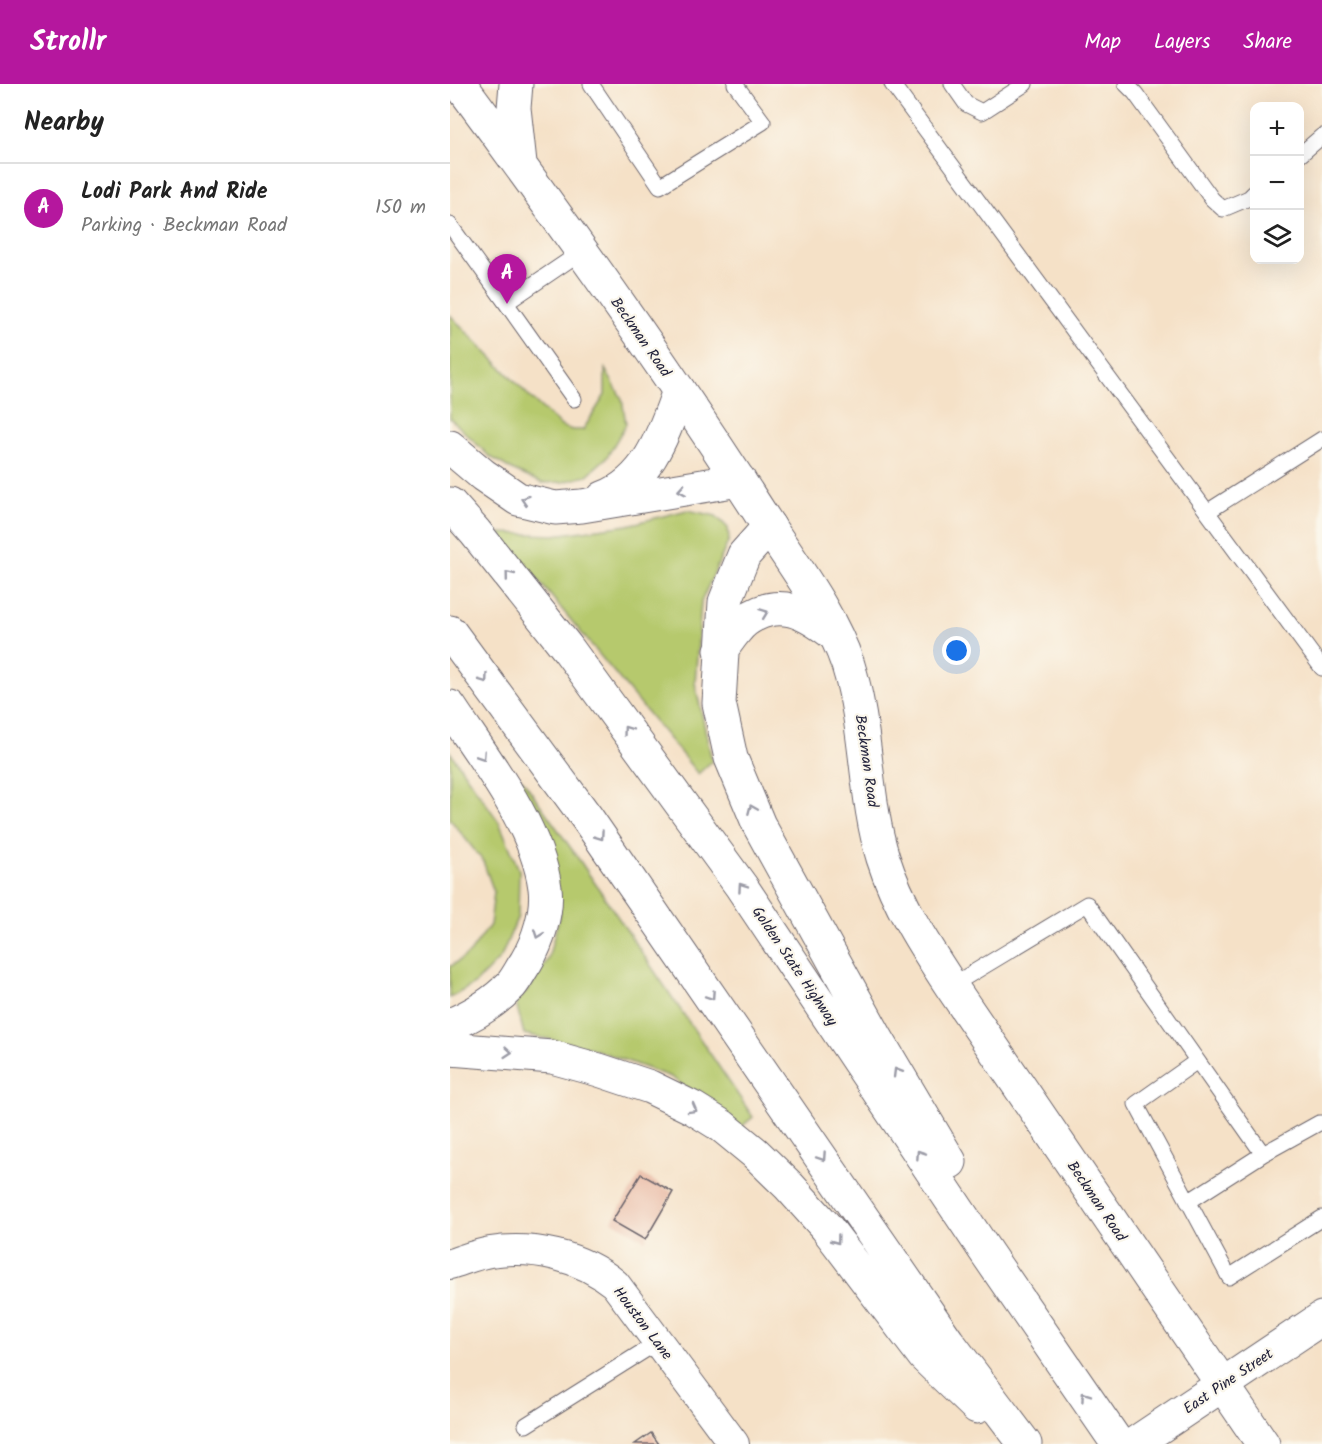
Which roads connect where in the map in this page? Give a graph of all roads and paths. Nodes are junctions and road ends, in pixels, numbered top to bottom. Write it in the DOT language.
graph roads {
  1 [pos="460,84"];
  2 [pos="516,84"];
  3 [pos="591,84"];
  4 [pos="735,84"];
  5 [pos="892,84"];
  6 [pos="952,84"];
  7 [pos="1025,84"];
  8 [pos="1126,84"];
  9 [pos="1322,136"];
  10 [pos="1304,151"];
  11 [pos="520,165"];
  12 [pos="1250,197"];
  13 [pos="450,225"];
  14 [pos="581,252"];
  15 [pos="506,303"];
  16 [pos="679,391"];
  17 [pos="574,399"];
  18 [pos="1322,439"];
  19 [pos="450,447"];
  20 [pos="740,480"];
  21 [pos="450,504"];
  22 [pos="582,506"];
  23 [pos="1207,512"];
  24 [pos="769,527"];
  25 [pos="450,632"];
  26 [pos="835,634"];
  27 [pos="721,650"];
  28 [pos="1322,668"];
  29 [pos="450,707"];
  30 [pos="951,986"];
  31 [pos="450,1025"];
  32 [pos="450,1049"];
  33 [pos="1197,1061"];
  34 [pos="1322,1123"];
  35 [pos="1263,1154"];
  36 [pos="1188,1202"];
  37 [pos="1322,1218"];
  38 [pos="988,1255"];
  39 [pos="450,1264"];
  40 [pos="1322,1318"];
  41 [pos="658,1342"];
  42 [pos="1222,1385"];
  43 [pos="526,1425"];
  44 [pos="734,1444"];
  45 [pos="1016,1444"];
  46 [pos="1025,1444"];
  47 [pos="1118,1444"];
  48 [pos="1134,1444"];
  49 [pos="1263,1444"];
  1 -- 11 [label="main road, Beckman Road"];
  2 -- 11 [label="main road"];
  3 -- 4 [label="lane"];
  5 -- 23 [label="lane"];
  6 -- 7 [label="lane"];
  8 -- 12 [label="lane"];
  9 -- 10 [label="lane"];
  11 -- 14 [label="main road, Beckman Road"];
  13 -- 15 [label="lane"];
  14 -- 15 [label="lane"];
  14 -- 16 [label="main road, Beckman Road"];
  15 -- 17 [label="lane"];
  16 -- 20 [label="main road, Beckman Road"];
  16 -- 22 [label="main road"];
  18 -- 23 [label="lane"];
  22 -- 19 [label="main road, one-way"];
  20 -- 22 [label="main road, one-way"];
  20 -- 24 [label="main road, Beckman Road"];
  38 -- 21 [label="main road, Golden State Highway, one-way"];
  23 -- 28 [label="lane"];
  24 -- 26 [label="main road, Beckman Road"];
  24 -- 27 [label="main road"];
  25 -- 46 [label="main road, one-way"];
  27 -- 26 [label="main road, one-way"];
  26 -- 30 [label="main road, Beckman Road"];
  38 -- 27 [label="main road, one-way"];
  29 -- 31 [label="main road, one-way"];
  30 -- 33 [label="lane"];
  30 -- 42 [label="main road, Beckman Road"];
  32 -- 45 [label="main road, one-way"];
  33 -- 35 [label="lane"];
  33 -- 36 [label="lane"];
  34 -- 35 [label="lane"];
  35 -- 36 [label="lane"];
  36 -- 37 [label="lane"];
  47 -- 38 [label="main road, Golden State Highway, one-way"];
  39 -- 41 [label="street, Houston Lane"];
  40 -- 42 [label="main road, East Pine Street"];
  41 -- 43 [label="lane"];
  41 -- 44 [label="street, Houston Lane"];
  42 -- 48 [label="main road, East Pine Street"];
  42 -- 49 [label="main road, Beckman Road"];
}
